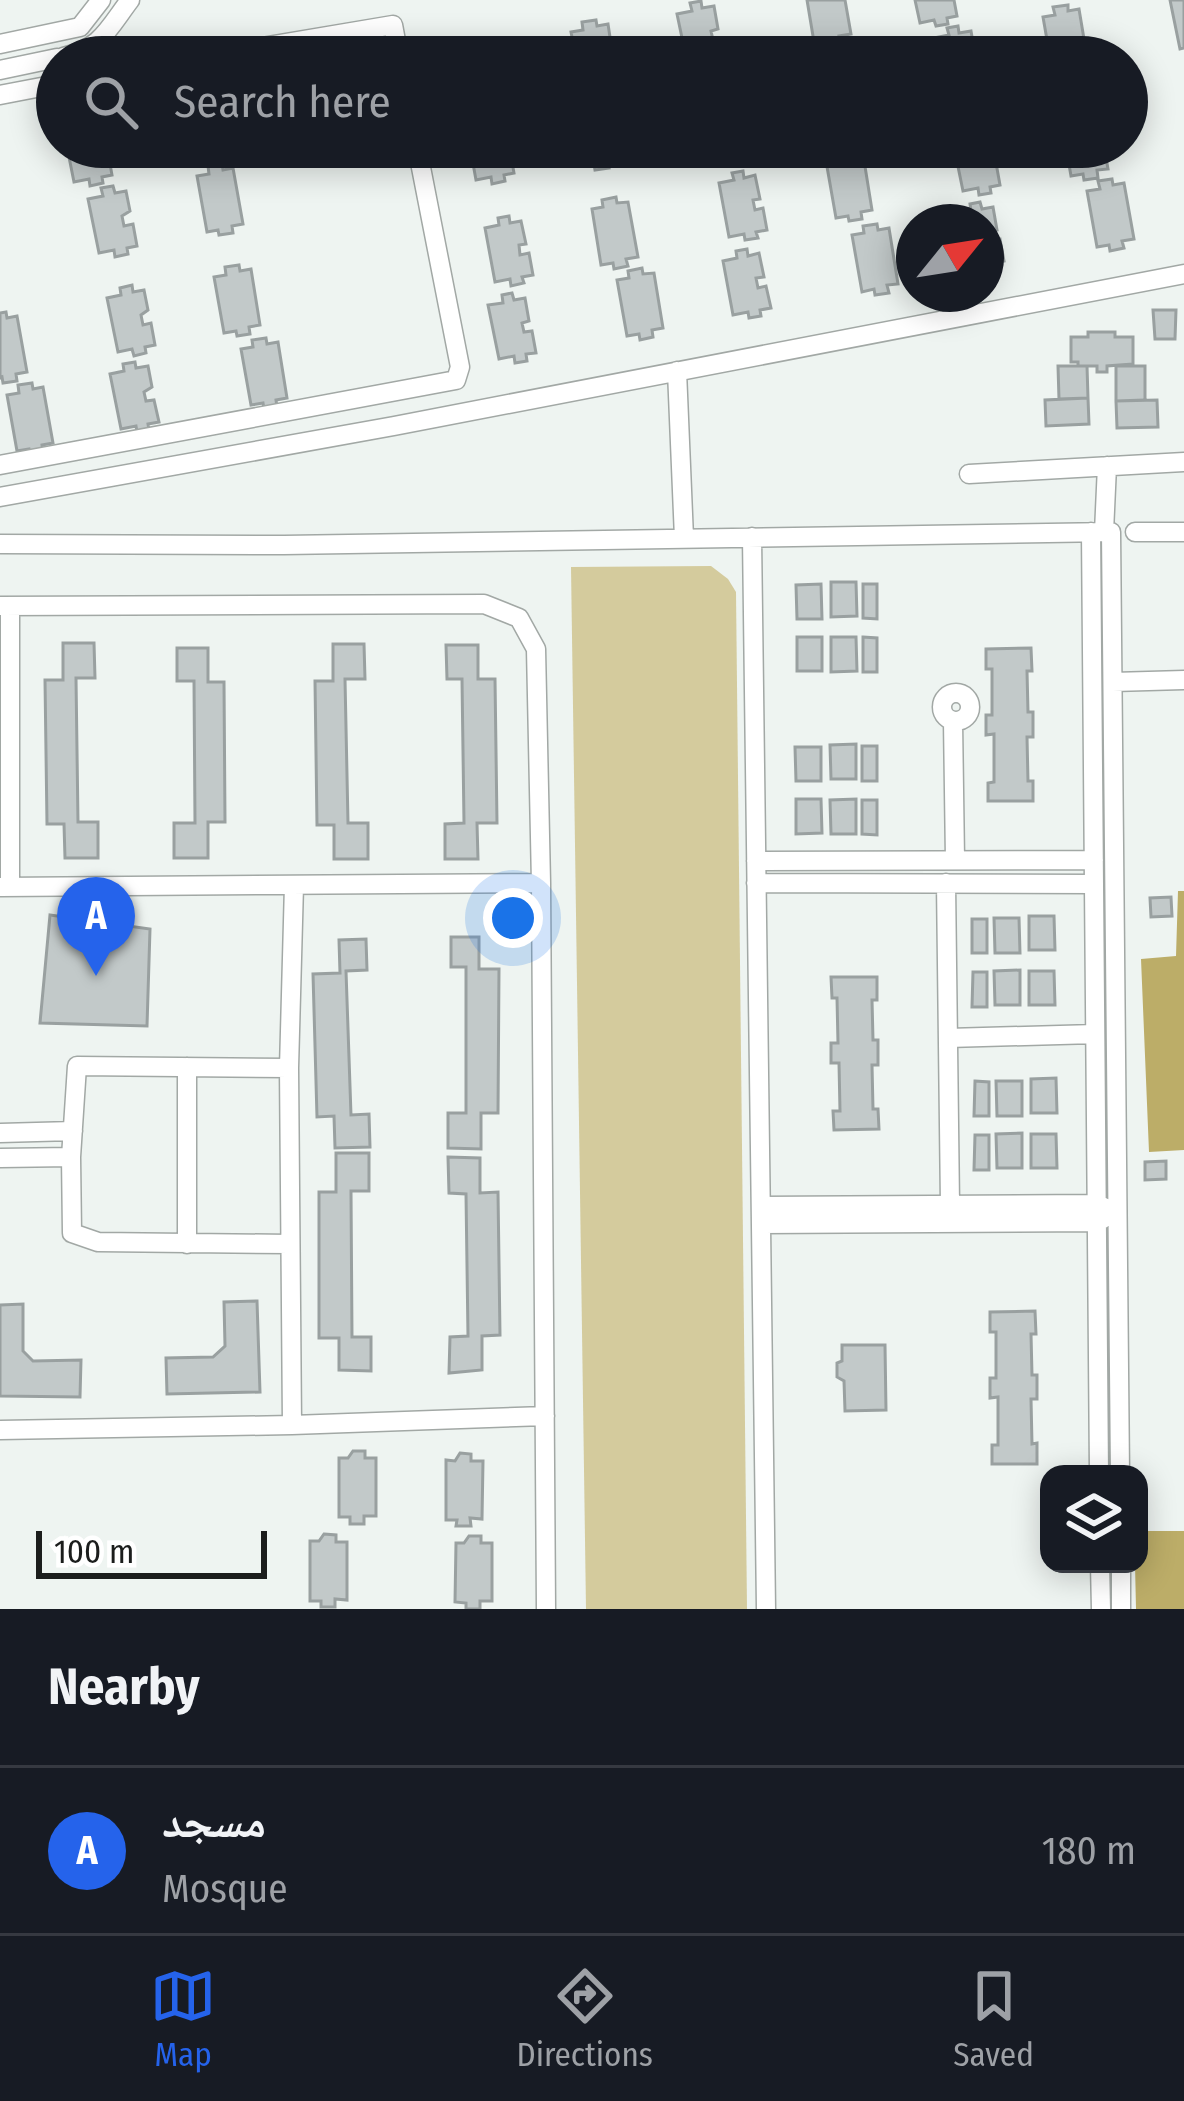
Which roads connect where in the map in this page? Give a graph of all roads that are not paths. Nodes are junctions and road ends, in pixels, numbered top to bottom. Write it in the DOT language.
graph roads {
  1 [pos="100,0"];
  2 [pos="130,0"];
  3 [pos="80,27"];
  4 [pos="36,36"];
  5 [pos="38,36"];
  6 [pos="92,36"];
  7 [pos="102,36"];
  8 [pos="332,36"];
  9 [pos="395,36"];
  10 [pos="0,44"];
  11 [pos="36,63"];
  12 [pos="0,70"];
  13 [pos="36,88"];
  14 [pos="0,95"];
  15 [pos="421,168"];
  16 [pos="1184,274"];
  17 [pos="677,371"];
  18 [pos="1184,461"];
  19 [pos="0,465"];
  20 [pos="1107,466"];
  21 [pos="969,474"];
  22 [pos="0,496"];
  23 [pos="1102,532"];
  24 [pos="1136,532"];
  25 [pos="1184,532"];
  26 [pos="752,537"];
  27 [pos="685,538"];
  28 [pos="0,544"];
  29 [pos="5,606"];
  30 [pos="1184,680"];
  31 [pos="1113,682"];
  32 [pos="952,721"];
  33 [pos="956,860"];
  34 [pos="1094,860"];
  35 [pos="756,861"];
  36 [pos="756,883"];
  37 [pos="542,884"];
  38 [pos="946,884"];
  39 [pos="1094,884"];
  40 [pos="294,885"];
  41 [pos="5,887"];
  42 [pos="1095,1034"];
  43 [pos="948,1037"];
  44 [pos="187,1067"];
  45 [pos="289,1068"];
  46 [pos="73,1132"];
  47 [pos="0,1133"];
  48 [pos="71,1157"];
  49 [pos="0,1158"];
  50 [pos="950,1205"];
  51 [pos="1097,1213"];
  52 [pos="1118,1213"];
  53 [pos="761,1215"];
  54 [pos="187,1244"];
  55 [pos="290,1244"];
  56 [pos="545,1416"];
  57 [pos="292,1425"];
  58 [pos="0,1430"];
  59 [pos="1099,1465"];
  60 [pos="1120,1465"];
  61 [pos="1100,1573"];
  62 [pos="1121,1573"];
  63 [pos="546,1609"];
  64 [pos="766,1609"];
  65 [pos="1101,1609"];
  66 [pos="1121,1609"];
  1 -- 3 [label="street"];
  2 -- 7 [label="street"];
  3 -- 5 [label="street"];
  3 -- 6 [label="street"];
  4 -- 10 [label="street"];
  8 -- 9 [label="street"];
  11 -- 12 [label="street"];
  13 -- 14 [label="street"];
  15 -- 19 [label="street"];
  16 -- 17 [label="street"];
  17 -- 22 [label="street"];
  17 -- 27 [label="street"];
  18 -- 20 [label="street"];
  20 -- 21 [label="street"];
  20 -- 23 [label="street"];
  23 -- 26 [label="street"];
  23 -- 31 [label="street"];
  23 -- 34 [label="street"];
  24 -- 25 [label="street"];
  26 -- 27 [label="street"];
  26 -- 35 [label="street"];
  27 -- 28 [label="street"];
  29 -- 37 [label="street"];
  29 -- 41 [label="street"];
  30 -- 31 [label="street"];
  31 -- 52 [label="street"];
  32 -- 33 [label="street"];
  33 -- 34 [label="street"];
  33 -- 35 [label="street"];
  34 -- 39 [label="street"];
  35 -- 36 [label="street"];
  36 -- 38 [label="street"];
  36 -- 53 [label="street"];
  37 -- 40 [label="street"];
  37 -- 56 [label="street"];
  38 -- 39 [label="street"];
  38 -- 43 [label="street"];
  39 -- 42 [label="street"];
  40 -- 41 [label="street"];
  40 -- 45 [label="street"];
  42 -- 43 [label="street"];
  42 -- 51 [label="street"];
  43 -- 50 [label="street"];
  44 -- 45 [label="street"];
  44 -- 46 [label="street"];
  44 -- 54 [label="street"];
  45 -- 55 [label="street"];
  46 -- 47 [label="street"];
  46 -- 48 [label="street"];
  48 -- 49 [label="street"];
  48 -- 54 [label="street"];
  50 -- 51 [label="street"];
  50 -- 53 [label="street"];
  51 -- 52 [label="street"];
  51 -- 53 [label="street"];
  51 -- 59 [label="street"];
  52 -- 60 [label="street"];
  53 -- 64 [label="street"];
  54 -- 55 [label="street"];
  55 -- 57 [label="street"];
  56 -- 57 [label="street"];
  56 -- 63 [label="street"];
  57 -- 58 [label="street"];
  61 -- 65 [label="street"];
  62 -- 66 [label="street"];
}
